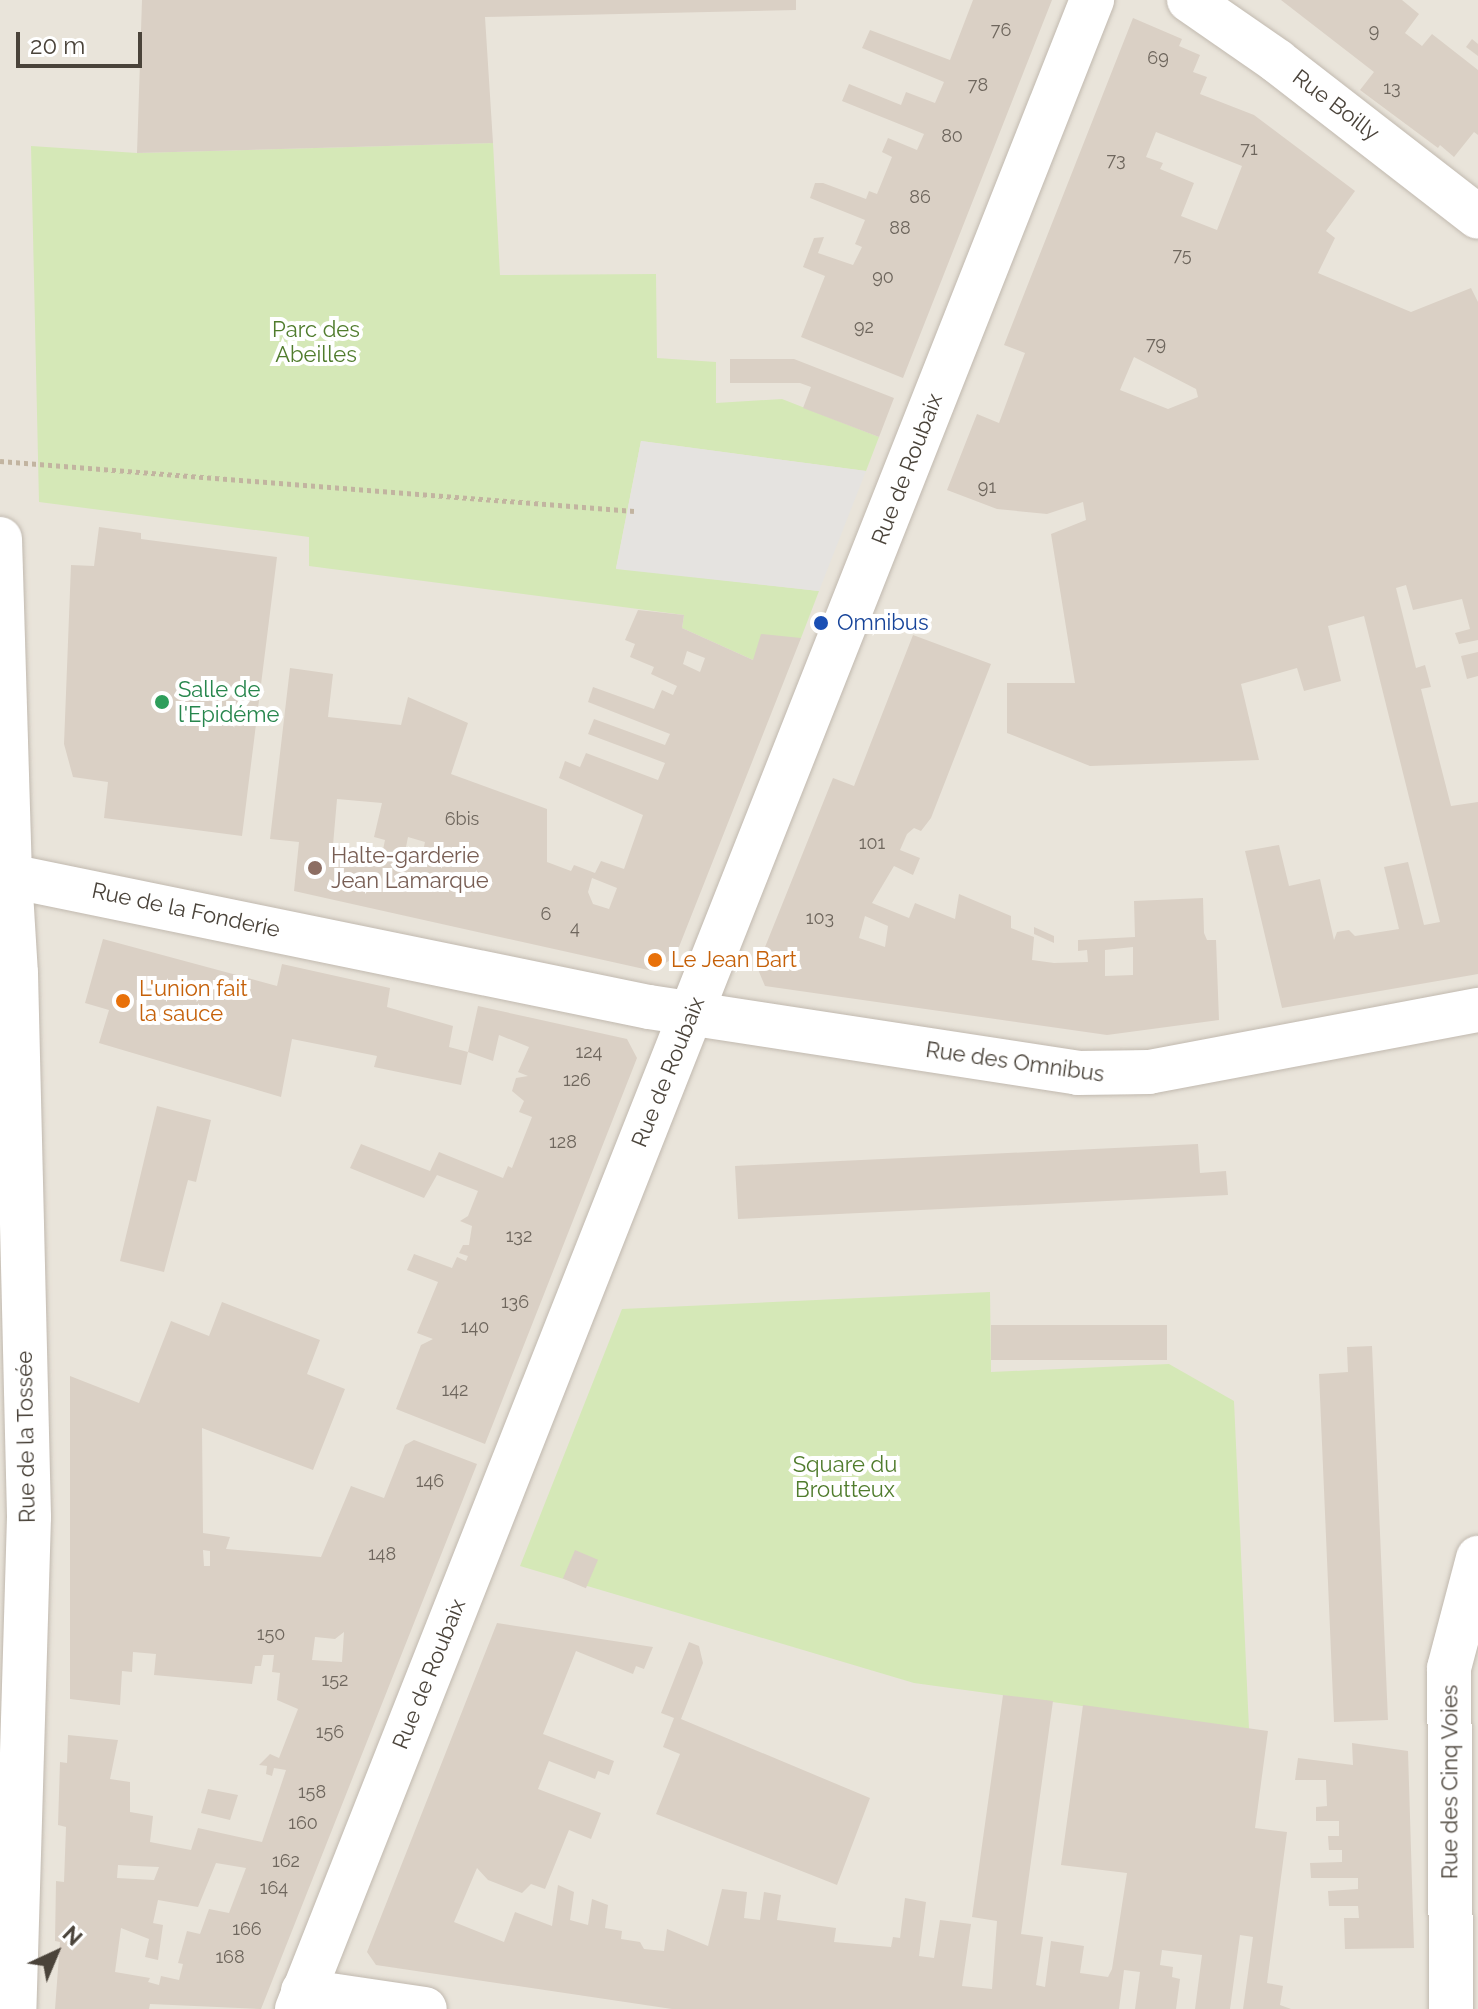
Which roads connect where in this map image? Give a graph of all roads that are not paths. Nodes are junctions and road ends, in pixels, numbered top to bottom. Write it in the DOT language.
graph roads {
  1 [pos="1092,0"];
  2 [pos="1189,0"];
  3 [pos="1478,217"];
  4 [pos="0,539"];
  5 [pos="5,874"];
  6 [pos="1478,1010"];
  7 [pos="692,1014"];
  8 [pos="1478,1558"];
  9 [pos="13,1654"];
  10 [pos="300,2000"];
  11 [pos="14,2009"];
  12 [pos="425,2009"];
  13 [pos="1451,2009"];
  1 -- 7 [label="street, Rue de Roubaix"];
  2 -- 3 [label="street, Rue Boilly"];
  4 -- 5 [label="street"];
  5 -- 7 [label="street, Rue de la Fonderie"];
  5 -- 9 [label="street, Rue de la Tossée"];
  6 -- 7 [label="street, Rue des Omnibus"];
  7 -- 10 [label="street, Rue de Roubaix"];
  8 -- 13 [label="street, Rue des Cinq Voies"];
  9 -- 11 [label="street, Rue de la Tossée"];
  10 -- 12 [label="street"];
}
